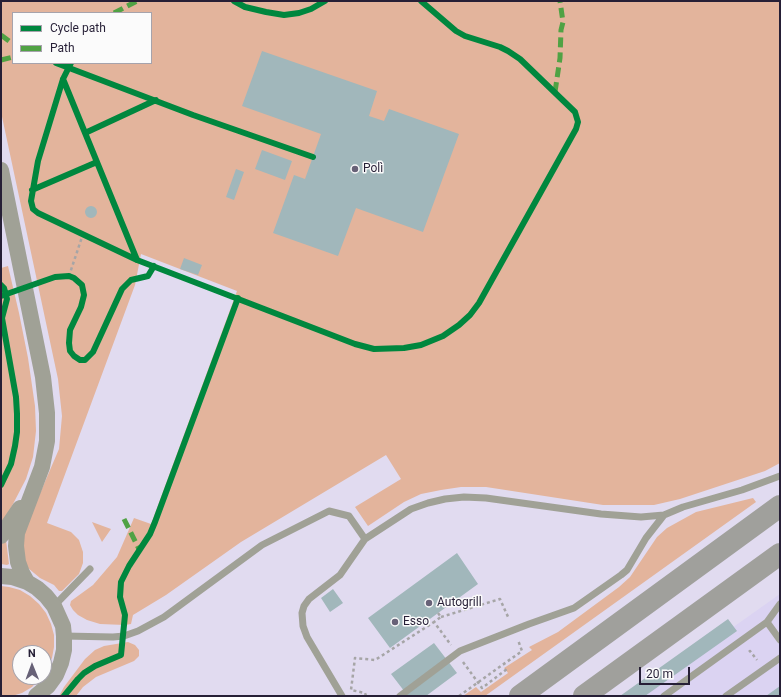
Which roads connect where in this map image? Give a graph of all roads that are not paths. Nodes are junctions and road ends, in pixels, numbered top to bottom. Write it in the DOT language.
graph roads {
  1 [pos="1,170"];
  2 [pos="40,474"];
  3 [pos="780,476"];
  4 [pos="780,506"];
  5 [pos="664,515"];
  6 [pos="1,536"];
  7 [pos="365,539"];
  8 [pos="780,554"];
  9 [pos="90,569"];
  10 [pos="1,576"];
  11 [pos="27,582"];
  12 [pos="780,604"];
  13 [pos="54,606"];
  14 [pos="767,622"];
  15 [pos="64,636"];
  16 [pos="780,640"];
  17 [pos="780,658"];
  18 [pos="43,693"];
  19 [pos="342,696"];
  20 [pos="400,696"];
  21 [pos="520,696"];
  22 [pos="584,696"];
  23 [pos="664,696"];
  24 [pos="726,696"];
  1 -- 2 [label="street"];
  2 -- 6 [label="street"];
  2 -- 11 [label="street"];
  3 -- 5 [label="lane"];
  4 -- 21 [label="highway"];
  5 -- 7 [label="lane"];
  5 -- 20 [label="lane"];
  7 -- 15 [label="lane"];
  7 -- 19 [label="lane"];
  8 -- 22 [label="highway"];
  9 -- 13 [label="lane"];
  10 -- 11 [label="street"];
  11 -- 13 [label="street"];
  12 -- 14 [label="lane"];
  13 -- 15 [label="street"];
  14 -- 16 [label="lane"];
  14 -- 23 [label="lane"];
  15 -- 18 [label="street"];
  17 -- 24 [label="lane"];
}
